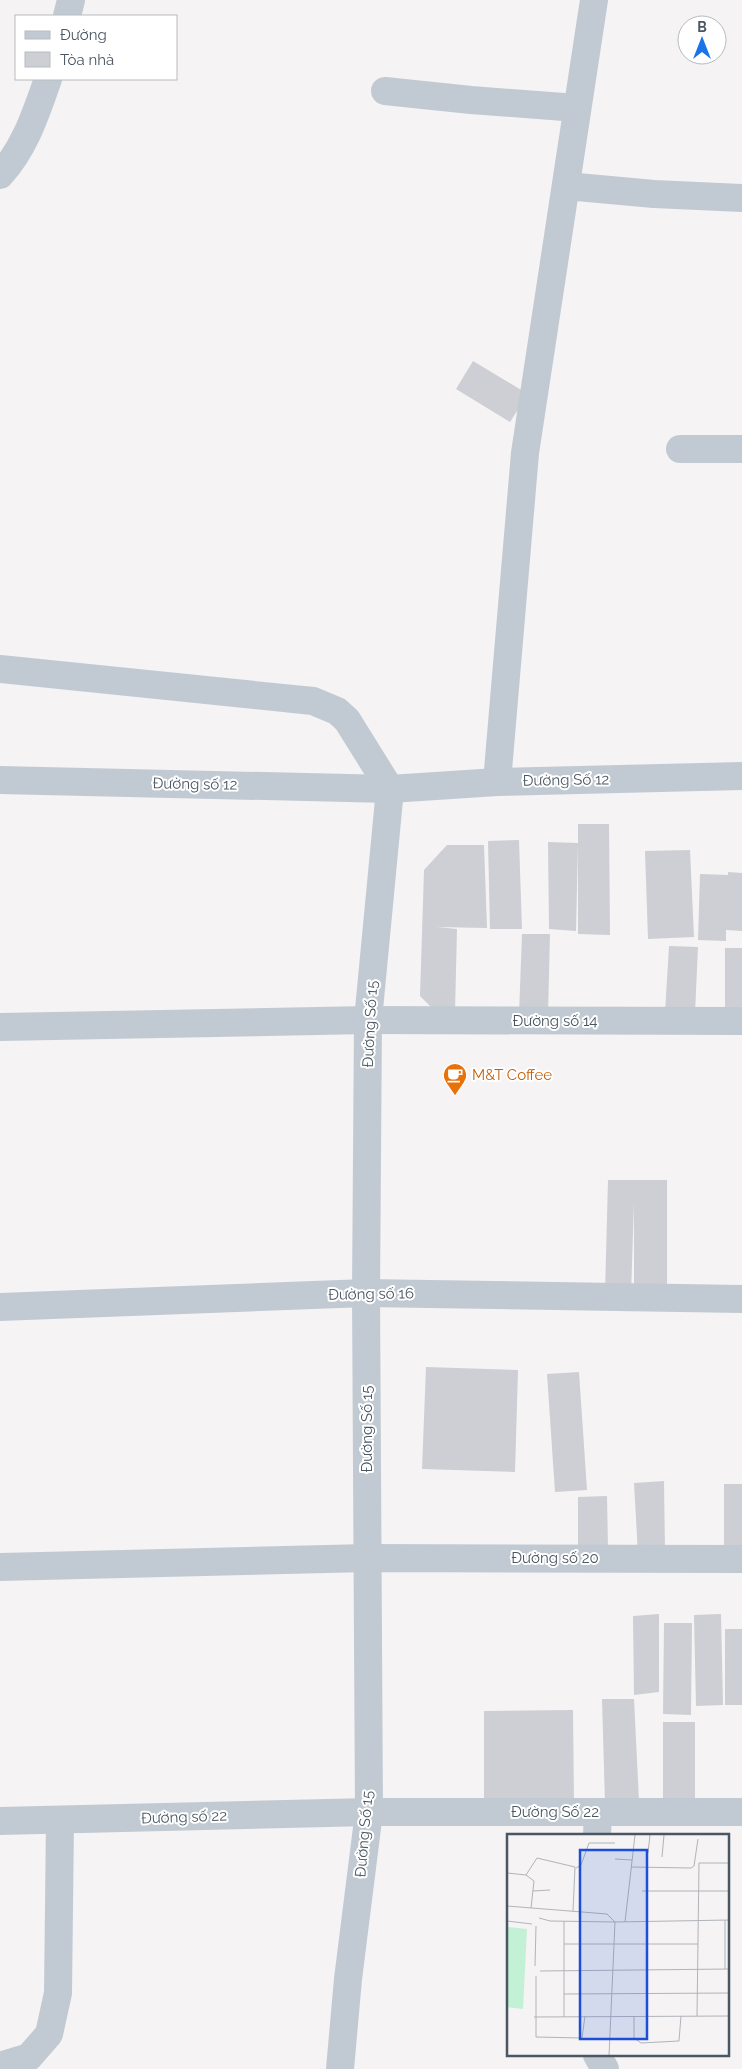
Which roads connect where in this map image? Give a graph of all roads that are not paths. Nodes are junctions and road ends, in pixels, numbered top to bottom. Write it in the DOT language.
graph roads {
  1 [pos="71,0"];
  2 [pos="594,0"];
  3 [pos="67,15"];
  4 [pos="48,80"];
  5 [pos="385,91"];
  6 [pos="577,108"];
  7 [pos="0,175"];
  8 [pos="566,186"];
  9 [pos="742,198"];
  10 [pos="680,449"];
  11 [pos="742,449"];
  12 [pos="0,669"];
  13 [pos="742,776"];
  14 [pos="0,780"];
  15 [pos="497,782"];
  16 [pos="390,789"];
  17 [pos="368,1020"];
  18 [pos="742,1021"];
  19 [pos="0,1027"];
  20 [pos="366,1293"];
  21 [pos="742,1298"];
  22 [pos="0,1307"];
  23 [pos="367,1558"];
  24 [pos="742,1559"];
  25 [pos="0,1567"];
  26 [pos="369,1812"];
  27 [pos="742,1812"];
  28 [pos="60,1820"];
  29 [pos="0,1821"];
  30 [pos="597,1824"];
  31 [pos="598,2056"];
  32 [pos="0,2066"];
  33 [pos="340,2069"];
  34 [pos="605,2069"];
  1 -- 3 [label="street"];
  2 -- 6 [label="street"];
  4 -- 7 [label="street"];
  5 -- 6 [label="street"];
  6 -- 8 [label="street"];
  8 -- 9 [label="street"];
  8 -- 15 [label="street"];
  10 -- 11 [label="street"];
  12 -- 16 [label="street"];
  13 -- 15 [label="street, Đường Số 12"];
  14 -- 16 [label="street, Đường số 12"];
  15 -- 16 [label="street, Đường Số 12"];
  16 -- 17 [label="street, Đường Số 15"];
  17 -- 18 [label="street, Đường số 14"];
  17 -- 19 [label="street, Đường số 14"];
  17 -- 20 [label="street, Đường Số 15"];
  20 -- 21 [label="street, Đường số 16"];
  20 -- 22 [label="street, Đường số 16"];
  20 -- 23 [label="street, Đường Số 15"];
  23 -- 24 [label="street, Đường số 20"];
  23 -- 25 [label="street, Đường số 20"];
  23 -- 26 [label="street, Đường Số 15"];
  26 -- 28 [label="street, Đường số 22"];
  26 -- 30 [label="street, Đường Số 22"];
  26 -- 33 [label="street, Đường Số 15"];
  27 -- 30 [label="street, Đường Số 22"];
  28 -- 29 [label="street, Đường số 22"];
  28 -- 32 [label="street"];
  31 -- 34 [label="street"];
}
